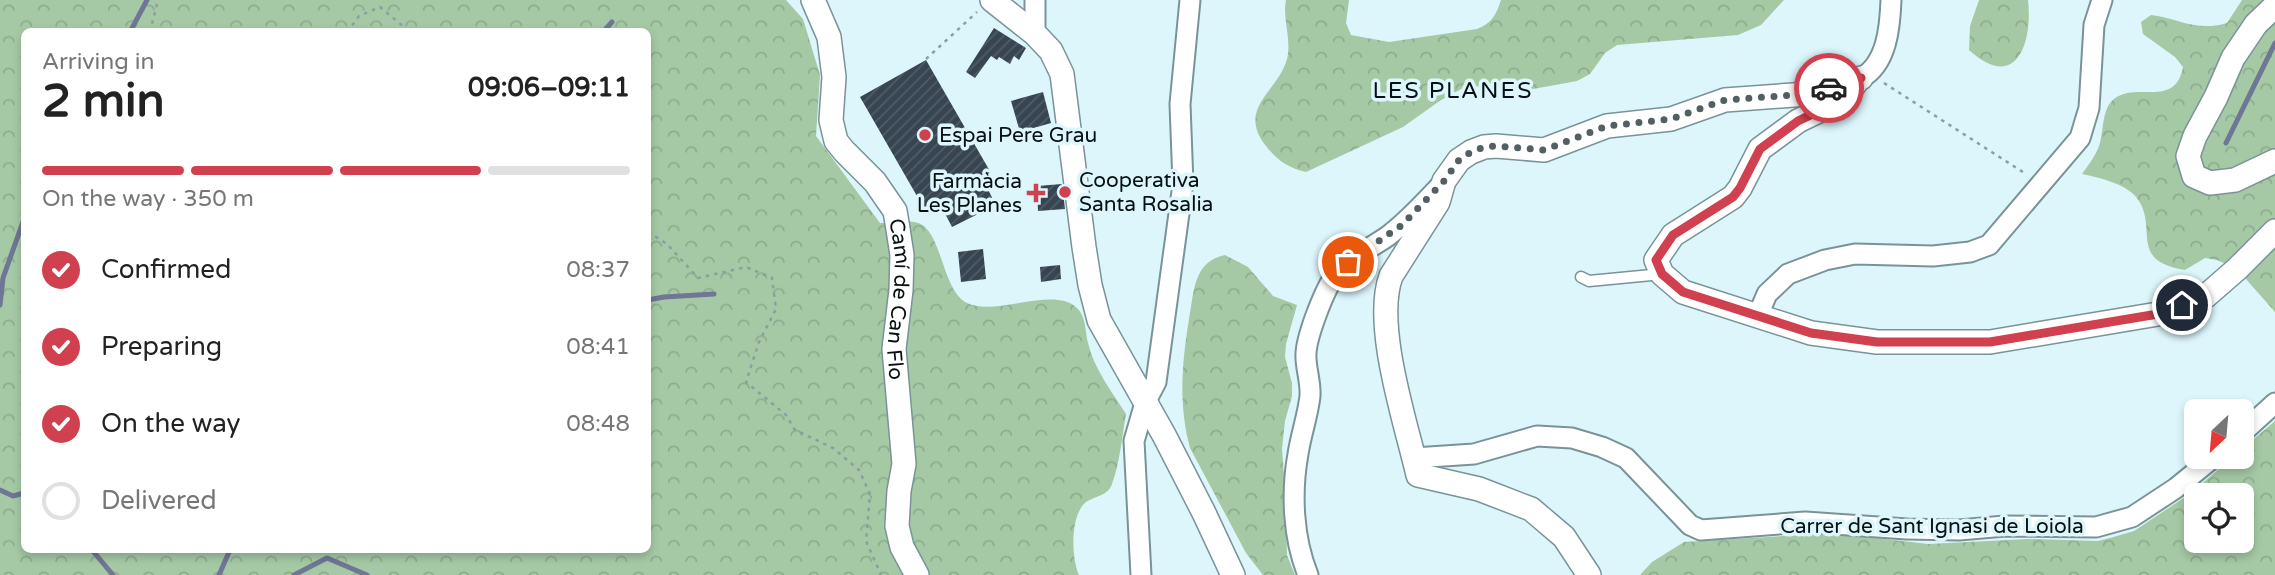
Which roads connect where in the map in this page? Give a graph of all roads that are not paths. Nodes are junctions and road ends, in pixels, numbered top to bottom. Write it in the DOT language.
graph roads {
  1 [pos="813,0"];
  2 [pos="1035,0"];
  3 [pos="1190,0"];
  4 [pos="1891,0"];
  5 [pos="2102,0"];
  6 [pos="986,4"];
  7 [pos="2275,6"];
  8 [pos="1035,34"];
  9 [pos="1865,76"];
  10 [pos="2275,161"];
  11 [pos="1444,181"];
  12 [pos="2275,230"];
  13 [pos="1662,274"];
  14 [pos="1581,277"];
  15 [pos="1758,315"];
  16 [pos="1147,399"];
  17 [pos="2275,403"];
  18 [pos="2254,422"];
  19 [pos="1414,458"];
  20 [pos="2199,469"];
  21 [pos="917,575"];
  22 [pos="1141,575"];
  23 [pos="1233,575"];
  24 [pos="1308,575"];
  25 [pos="1589,575"];
  1 -- 21 [label="street, Camí de Can Flo"];
  2 -- 8 [label="street"];
  3 -- 16 [label="street"];
  4 -- 9 [label="street"];
  5 -- 15 [label="street"];
  6 -- 8 [label="street"];
  7 -- 10 [label="street"];
  8 -- 16 [label="street"];
  9 -- 11 [label="street"];
  9 -- 13 [label="street"];
  11 -- 19 [label="street"];
  11 -- 24 [label="street"];
  12 -- 15 [label="street"];
  13 -- 14 [label="lane"];
  13 -- 15 [label="street"];
  16 -- 22 [label="street"];
  16 -- 23 [label="street"];
  17 -- 18 [label="street"];
  19 -- 20 [label="street, Carrer de Sant Ignasi de Loiola"];
  19 -- 25 [label="street"];
}
